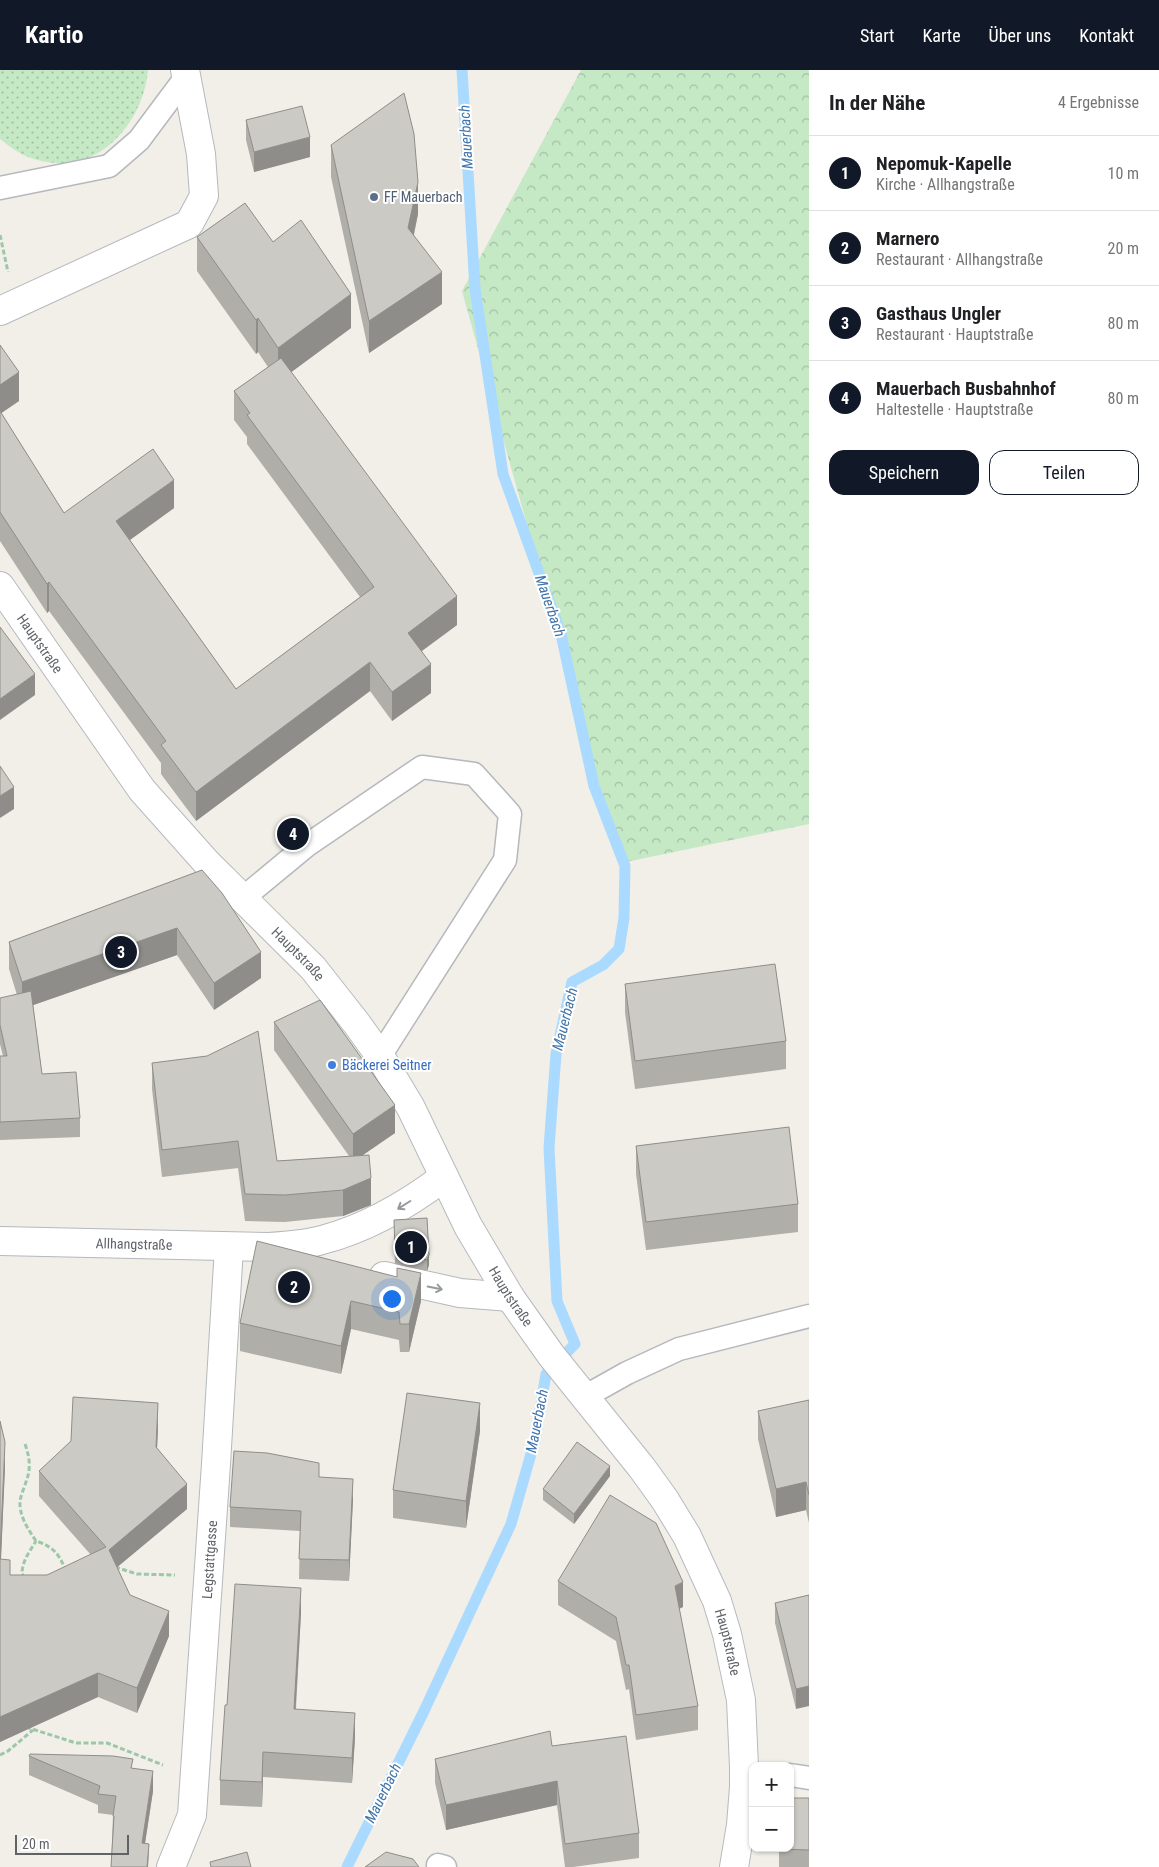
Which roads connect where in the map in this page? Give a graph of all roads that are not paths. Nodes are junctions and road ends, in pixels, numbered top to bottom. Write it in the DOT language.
graph roads {
  1 [pos="185,73"];
  2 [pos="0,188"];
  3 [pos="0,311"];
  4 [pos="0,586"];
  5 [pos="242,900"];
  6 [pos="380,1056"];
  7 [pos="444,1177"];
  8 [pos="0,1241"];
  9 [pos="229,1247"];
  10 [pos="268,1247"];
  11 [pos="332,1264"];
  12 [pos="358,1270"];
  13 [pos="510,1298"];
  14 [pos="809,1316"];
  15 [pos="586,1396"];
  16 [pos="749,1768"];
  17 [pos="794,1776"];
  18 [pos="809,1778"];
  19 [pos="171,1867"];
  20 [pos="734,1867"];
  1 -- 2 [label="lane"];
  1 -- 3 [label="street"];
  4 -- 5 [label="street, Hauptstraße"];
  5 -- 6 [label="street, Hauptstraße"];
  5 -- 6 [label="lane"];
  6 -- 7 [label="street, Hauptstraße"];
  7 -- 10 [label="street, Allhangstraße, one-way"];
  7 -- 13 [label="street, Hauptstraße"];
  8 -- 9 [label="street, Allhangstraße"];
  9 -- 10 [label="street, Allhangstraße"];
  9 -- 19 [label="street, Legstattgasse"];
  10 -- 11 [label="street, Allhangstraße"];
  12 -- 13 [label="street, one-way"];
  13 -- 15 [label="street, Hauptstraße"];
  14 -- 15 [label="lane"];
  15 -- 16 [label="street, Hauptstraße"];
  16 -- 20 [label="street, Hauptstraße"];
  17 -- 18 [label="lane"];
}
